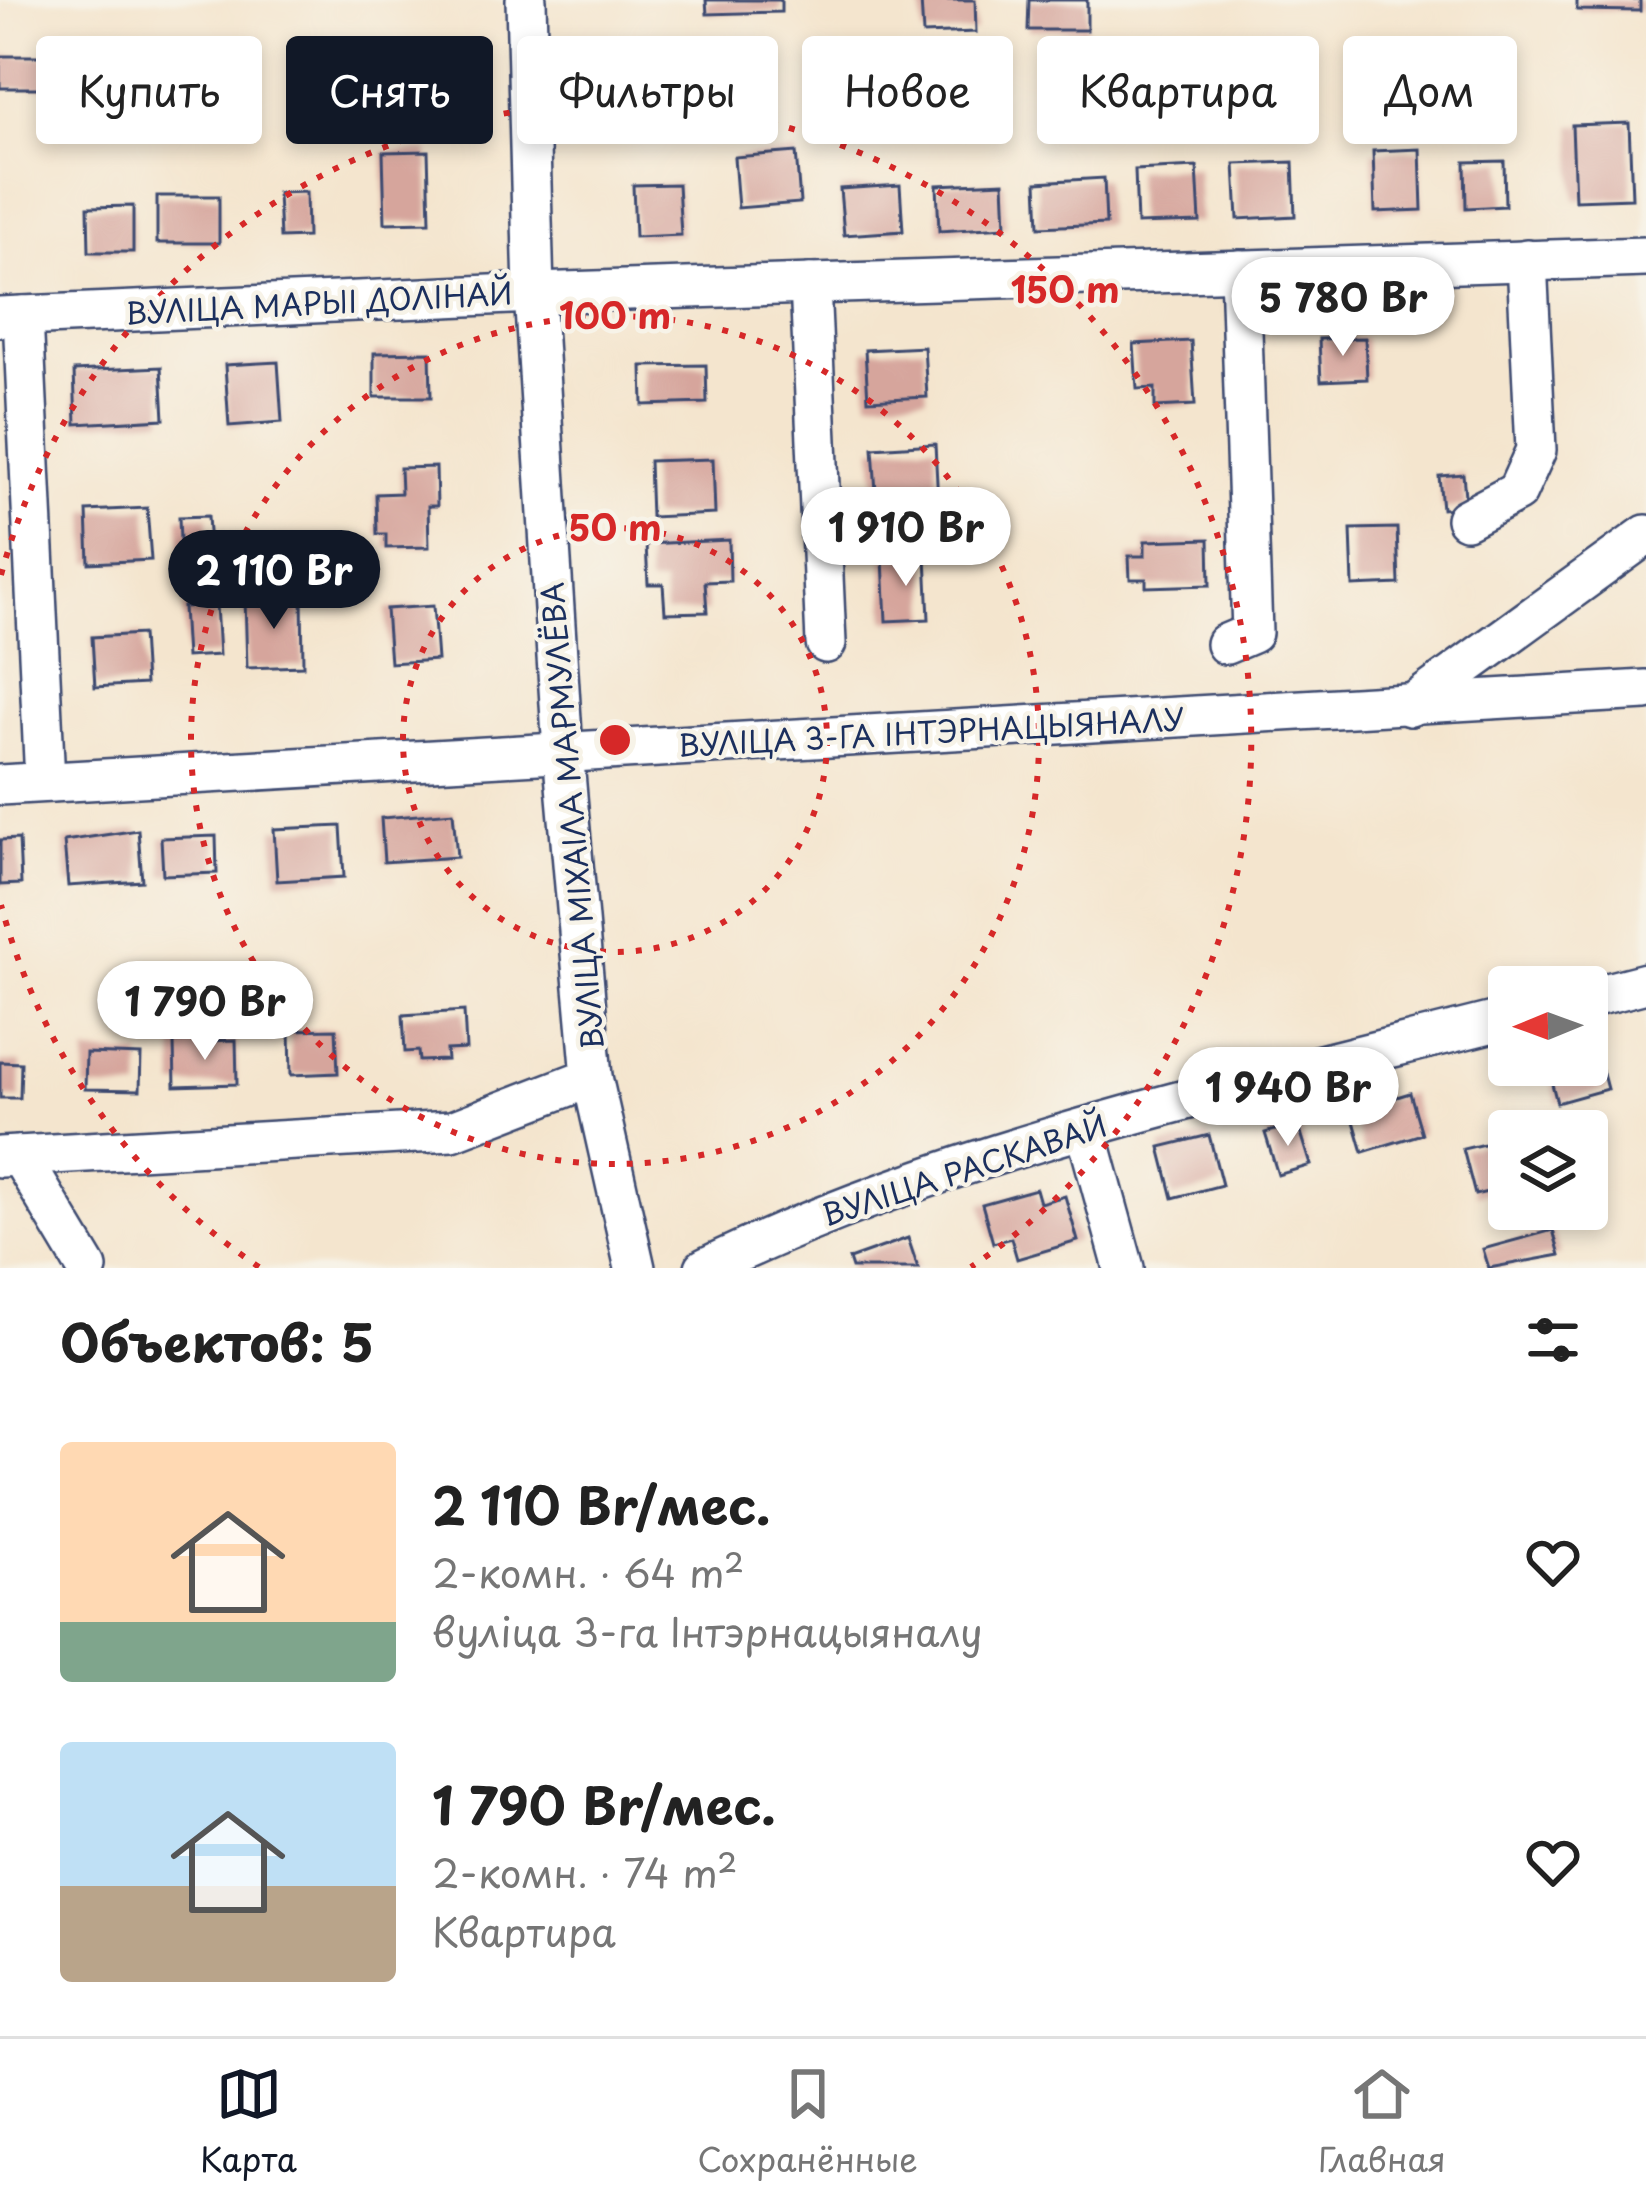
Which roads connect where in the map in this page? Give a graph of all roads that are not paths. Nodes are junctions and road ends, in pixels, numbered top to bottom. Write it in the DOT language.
graph roads {
  1 [pos="526,0"];
  2 [pos="1646,256"];
  3 [pos="1527,260"];
  4 [pos="1240,270"];
  5 [pos="811,284"];
  6 [pos="534,293"];
  7 [pos="11,316"];
  8 [pos="1466,519"];
  9 [pos="1646,535"];
  10 [pos="826,643"];
  11 [pos="1226,644"];
  12 [pos="1646,690"];
  13 [pos="1410,706"];
  14 [pos="563,751"];
  15 [pos="46,782"];
  16 [pos="0,785"];
  17 [pos="1646,983"];
  18 [pos="1608,993"];
  19 [pos="1488,1024"];
  20 [pos="592,1077"];
  21 [pos="1086,1130"];
  22 [pos="10,1157"];
  23 [pos="87,1268"];
  24 [pos="635,1268"];
  25 [pos="705,1268"];
  26 [pos="1124,1268"];
  1 -- 6 [label="street, ВУЛІЦА МІХАІЛА МАРМУЛЁВА"];
  2 -- 3 [label="street, ВУЛІЦА МАРЫІ ДОЛІНАЙ"];
  3 -- 4 [label="street, ВУЛІЦА МАРЫІ ДОЛІНАЙ"];
  3 -- 8 [label="street"];
  4 -- 5 [label="street, ВУЛІЦА МАРЫІ ДОЛІНАЙ"];
  4 -- 11 [label="street"];
  5 -- 6 [label="street, ВУЛІЦА МАРЫІ ДОЛІНАЙ"];
  5 -- 10 [label="street"];
  6 -- 7 [label="street, ВУЛІЦА МАРЫІ ДОЛІНАЙ"];
  6 -- 14 [label="street, ВУЛІЦА МІХАІЛА МАРМУЛЁВА"];
  7 -- 15 [label="street"];
  9 -- 13 [label="street"];
  12 -- 13 [label="street, ВУЛІЦА 3-ГА ІНТЭРНАЦЫЯНАЛУ"];
  13 -- 14 [label="street, ВУЛІЦА 3-ГА ІНТЭРНАЦЫЯНАЛУ"];
  14 -- 15 [label="street, ВУЛІЦА 3-ГА ІНТЭРНАЦЫЯНАЛУ"];
  14 -- 20 [label="street, ВУЛІЦА МІХАІЛА МАРМУЛЁВА"];
  15 -- 16 [label="street, ВУЛІЦА 3-ГА ІНТЭРНАЦЫЯНАЛУ"];
  17 -- 18 [label="street"];
  19 -- 21 [label="street, ВУЛІЦА РАСКАВАЙ"];
  20 -- 22 [label="street"];
  20 -- 24 [label="street, ВУЛІЦА МІХАІЛА МАРМУЛЁВА"];
  21 -- 25 [label="street, ВУЛІЦА РАСКАВАЙ"];
  21 -- 26 [label="street"];
  22 -- 23 [label="street"];
}
